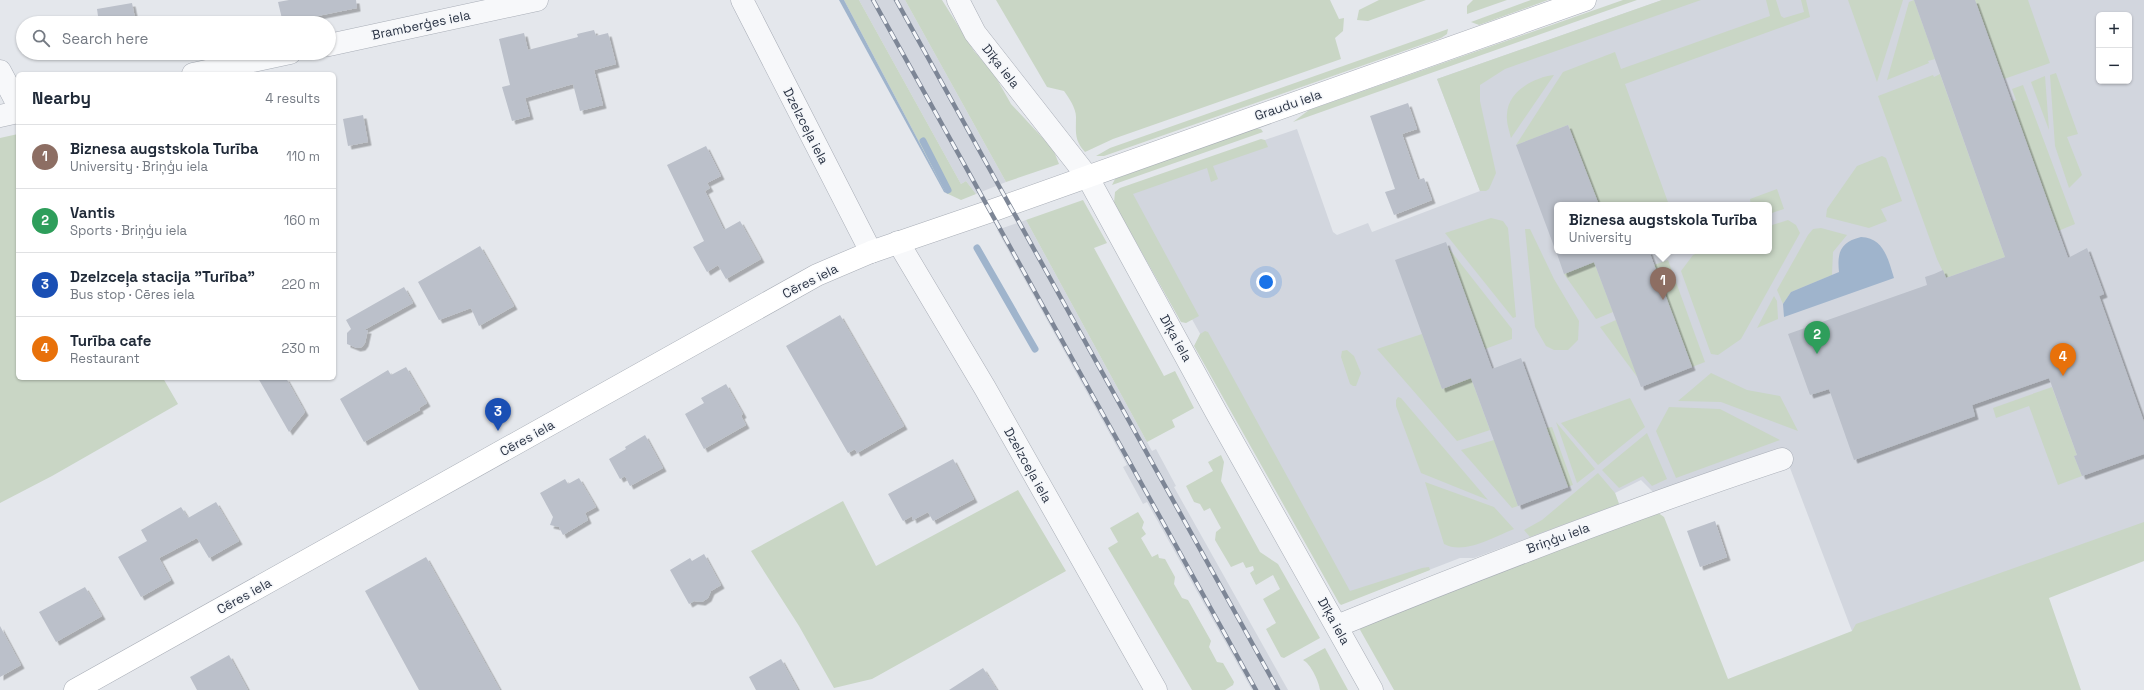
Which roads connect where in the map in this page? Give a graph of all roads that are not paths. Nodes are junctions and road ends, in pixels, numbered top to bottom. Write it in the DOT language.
graph roads {
  1 [pos="537,0"];
  2 [pos="742,0"];
  3 [pos="958,0"];
  4 [pos="1586,0"];
  5 [pos="336,43"];
  6 [pos="258,60"];
  7 [pos="0,71"];
  8 [pos="202,72"];
  9 [pos="16,101"];
  10 [pos="16,112"];
  11 [pos="0,116"];
  12 [pos="1087,176"];
  13 [pos="991,211"];
  14 [pos="898,242"];
  15 [pos="871,252"];
  16 [pos="1782,459"];
  17 [pos="1337,626"];
  18 [pos="75,690"];
  19 [pos="1156,690"];
  20 [pos="1372,690"];
  1 -- 5 [label="street, Bramberģes iela"];
  2 -- 15 [label="street, Dzelzceļa iela"];
  3 -- 12 [label="street, Dīķa iela"];
  4 -- 12 [label="main road, Graudu iela"];
  6 -- 8 [label="street"];
  7 -- 9 [label="street"];
  10 -- 11 [label="street"];
  12 -- 13 [label="main road, Graudu iela"];
  12 -- 17 [label="street, Dīķa iela"];
  13 -- 14 [label="main road, Cēres iela"];
  14 -- 15 [label="main road, Cēres iela"];
  14 -- 19 [label="street, Dzelzceļa iela"];
  15 -- 18 [label="main road, Cēres iela"];
  16 -- 17 [label="street, Briņģu iela"];
  17 -- 20 [label="street, Dīķa iela"];
}
